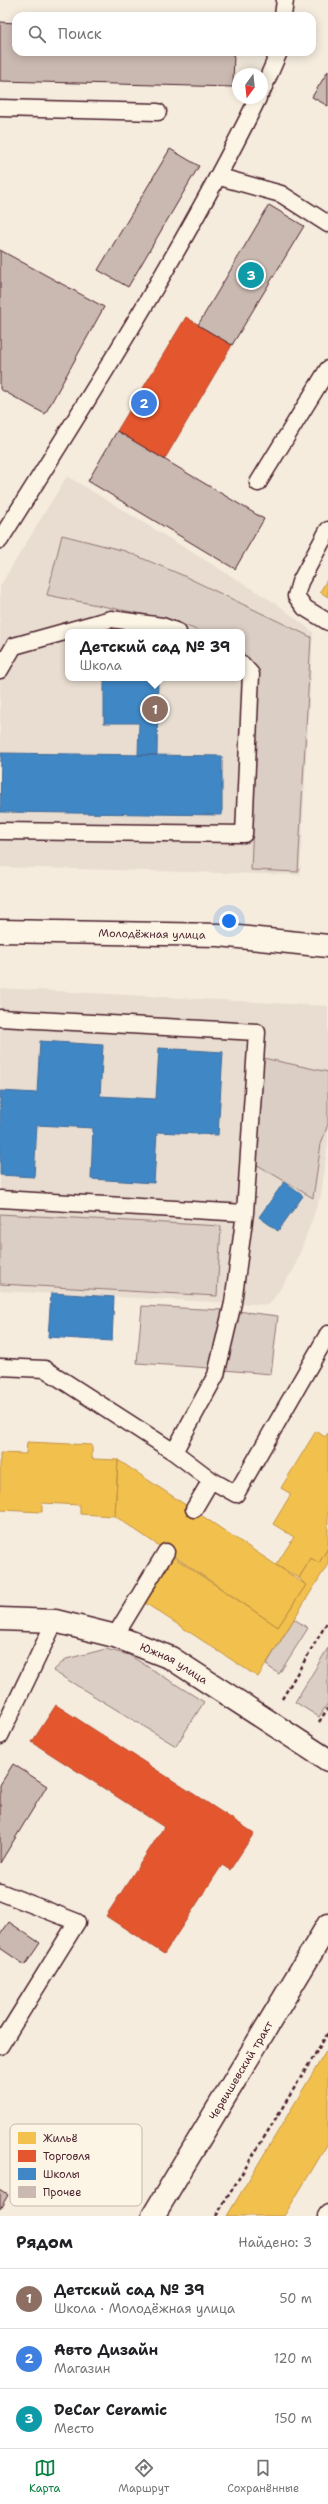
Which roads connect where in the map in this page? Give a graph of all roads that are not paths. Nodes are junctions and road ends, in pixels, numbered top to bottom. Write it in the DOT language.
graph roads {
  1 [pos="285,0"];
  2 [pos="284,12"];
  3 [pos="277,56"];
  4 [pos="268,77"];
  5 [pos="255,104"];
  6 [pos="0,108"];
  7 [pos="158,112"];
  8 [pos="220,177"];
  9 [pos="328,224"];
  10 [pos="328,368"];
  11 [pos="258,483"];
  12 [pos="328,530"];
  13 [pos="0,540"];
  14 [pos="328,622"];
  15 [pos="75,629"];
  16 [pos="170,629"];
  17 [pos="65,632"];
  18 [pos="245,667"];
  19 [pos="0,670"];
  20 [pos="0,831"];
  21 [pos="0,931"];
  22 [pos="328,946"];
  23 [pos="0,1018"];
  24 [pos="0,1199"];
  25 [pos="245,1213"];
  26 [pos="328,1334"];
  27 [pos="0,1367"];
  28 [pos="174,1452"];
  29 [pos="210,1480"];
  30 [pos="194,1509"];
  31 [pos="166,1552"];
  32 [pos="0,1619"];
  33 [pos="55,1621"];
  34 [pos="115,1636"];
  35 [pos="0,1736"];
  36 [pos="328,1760"];
  37 [pos="0,1892"];
  38 [pos="328,1925"];
  39 [pos="0,2046"];
  40 [pos="328,2213"];
  41 [pos="153,2216"];
  42 [pos="326,2216"];
  1 -- 2 [label="lane"];
  3 -- 4 [label="lane"];
  5 -- 8 [label="lane"];
  6 -- 7 [label="lane"];
  8 -- 9 [label="lane"];
  8 -- 13 [label="lane"];
  10 -- 11 [label="lane"];
  12 -- 14 [label="lane"];
  15 -- 16 [label="lane"];
  17 -- 19 [label="lane"];
  18 -- 20 [label="lane"];
  21 -- 22 [label="street, Молодёжная улица"];
  23 -- 25 [label="lane"];
  24 -- 25 [label="lane"];
  25 -- 28 [label="lane"];
  26 -- 29 [label="lane"];
  27 -- 28 [label="lane"];
  28 -- 29 [label="lane"];
  29 -- 30 [label="lane"];
  31 -- 34 [label="lane"];
  32 -- 33 [label="street, Южная улица"];
  33 -- 34 [label="street, Южная улица"];
  33 -- 35 [label="lane"];
  34 -- 36 [label="street, Южная улица"];
  37 -- 39 [label="lane"];
  38 -- 41 [label="street, Червишевский тракт"];
  40 -- 42 [label="lane"];
}
